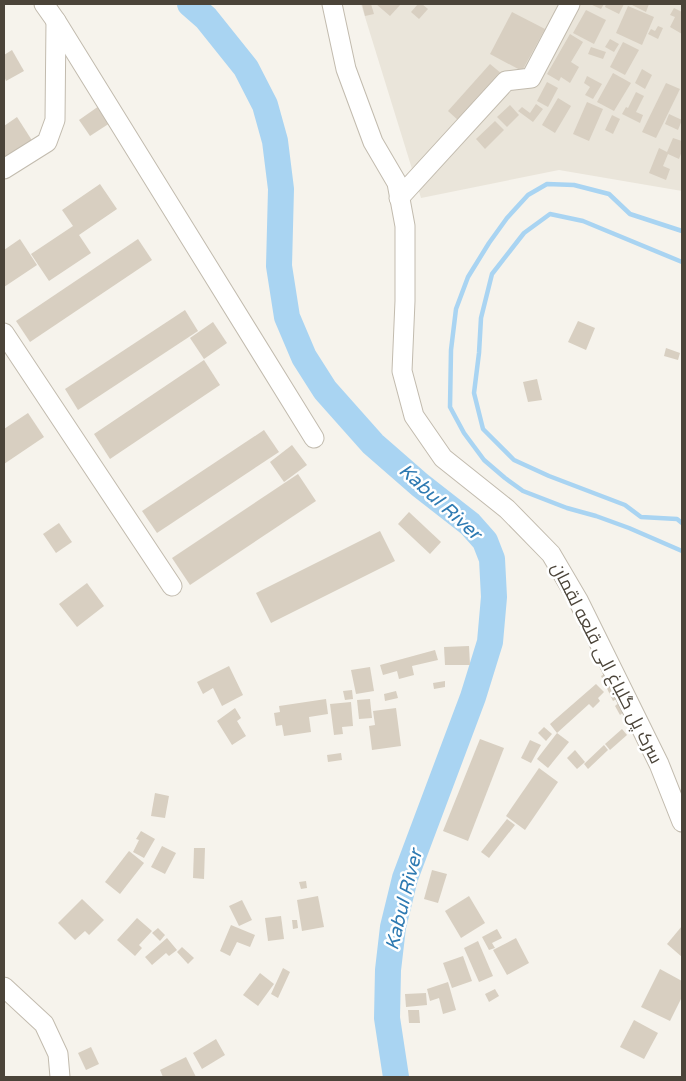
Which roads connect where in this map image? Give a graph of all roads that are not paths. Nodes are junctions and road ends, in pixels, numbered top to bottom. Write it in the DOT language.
graph roads {
  1 [pos="44,4"];
  2 [pos="334,4"];
  3 [pos="570,4"];
  4 [pos="56,21"];
  5 [pos="4,169"];
  6 [pos="399,198"];
  7 [pos="4,333"];
  8 [pos="314,438"];
  9 [pos="172,586"];
  10 [pos="682,822"];
  11 [pos="4,987"];
  12 [pos="60,1077"];
  1 -- 4 [label="street"];
  2 -- 6 [label="street, سرک پل گلباغ الی قلعه لقمان"];
  3 -- 6 [label="street"];
  4 -- 5 [label="street"];
  4 -- 8 [label="street"];
  6 -- 10 [label="street, سرک پل گلباغ الی قلعه لقمان"];
  7 -- 9 [label="street"];
  11 -- 12 [label="street"];
}
